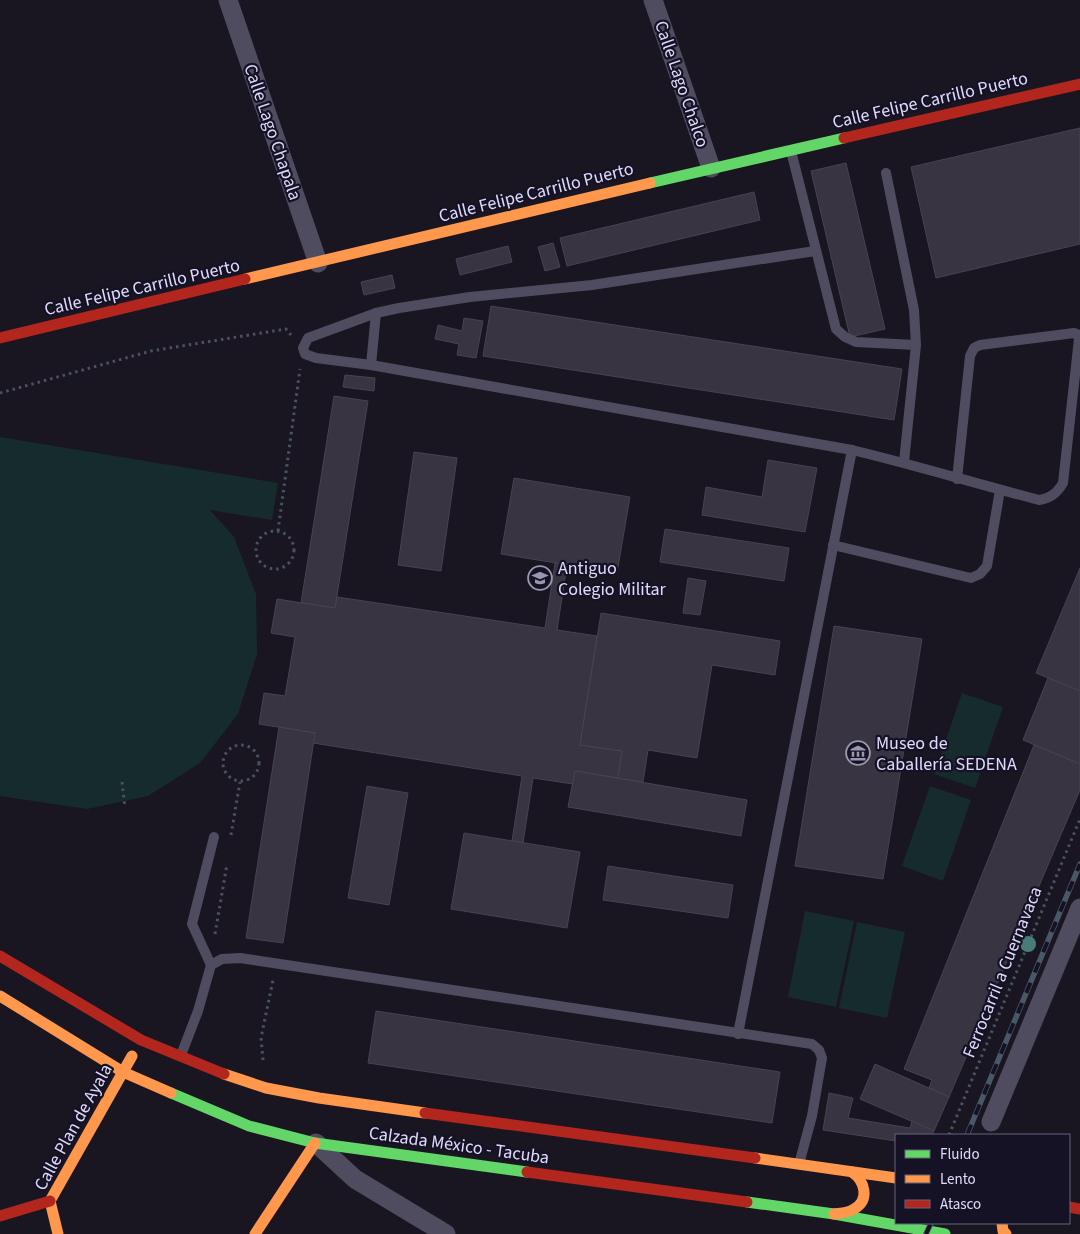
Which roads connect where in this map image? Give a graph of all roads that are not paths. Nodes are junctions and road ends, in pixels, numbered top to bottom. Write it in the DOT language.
graph roads {
  1 [pos="228,0"];
  2 [pos="653,0"];
  3 [pos="1080,84"];
  4 [pos="791,150"];
  5 [pos="710,168"];
  6 [pos="886,173"];
  7 [pos="815,251"];
  8 [pos="318,263"];
  9 [pos="376,313"];
  10 [pos="0,338"];
  11 [pos="916,346"];
  12 [pos="371,365"];
  13 [pos="852,450"];
  14 [pos="904,462"];
  15 [pos="957,479"];
  16 [pos="1000,490"];
  17 [pos="833,545"];
  18 [pos="214,837"];
  19 [pos="1080,908"];
  20 [pos="0,956"];
  21 [pos="210,965"];
  22 [pos="0,996"];
  23 [pos="738,1034"];
  24 [pos="141,1040"];
  25 [pos="180,1056"];
  26 [pos="123,1072"];
  27 [pos="991,1122"];
  28 [pos="315,1142"];
  29 [pos="799,1165"];
  30 [pos="852,1172"];
  31 [pos="895,1178"];
  32 [pos="50,1201"];
  33 [pos="834,1214"];
  34 [pos="0,1216"];
  35 [pos="58,1234"];
  36 [pos="255,1234"];
  37 [pos="446,1234"];
  38 [pos="945,1234"];
  1 -- 8 [label="street, Calle Lago Chapala"];
  2 -- 5 [label="street, Calle Lago Chalco"];
  3 -- 4 [label="main road, Calle Felipe Carrillo Puerto"];
  4 -- 5 [label="main road, Calle Felipe Carrillo Puerto"];
  4 -- 7 [label="lane"];
  5 -- 8 [label="main road, Calle Felipe Carrillo Puerto"];
  6 -- 11 [label="lane"];
  7 -- 9 [label="lane"];
  7 -- 11 [label="lane"];
  8 -- 10 [label="main road, Calle Felipe Carrillo Puerto"];
  9 -- 12 [label="lane"];
  9 -- 12 [label="lane"];
  11 -- 14 [label="lane"];
  12 -- 13 [label="lane"];
  13 -- 14 [label="lane"];
  13 -- 17 [label="lane"];
  14 -- 15 [label="lane"];
  15 -- 16 [label="lane"];
  15 -- 16 [label="lane"];
  16 -- 17 [label="lane"];
  17 -- 23 [label="lane"];
  18 -- 21 [label="lane"];
  19 -- 27 [label="street"];
  20 -- 24 [label="main road, Calzada México - Tacuba"];
  21 -- 23 [label="lane"];
  21 -- 25 [label="lane"];
  22 -- 26 [label="main road, Calzada México - Tacuba"];
  23 -- 29 [label="lane"];
  24 -- 25 [label="main road, Calzada México - Tacuba"];
  24 -- 26 [label="main road, Calle Plan de Ayala"];
  25 -- 29 [label="main road, Calzada México - Tacuba"];
  26 -- 28 [label="main road, Calzada México - Tacuba"];
  26 -- 32 [label="main road, Calle Plan de Ayala"];
  28 -- 33 [label="main road, Calzada México - Tacuba"];
  28 -- 36 [label="main road"];
  28 -- 37 [label="street"];
  29 -- 30 [label="main road, Calzada México - Tacuba"];
  30 -- 31 [label="main road, Calzada México - Tacuba"];
  30 -- 33 [label="main road"];
  32 -- 34 [label="main road"];
  32 -- 35 [label="main road, Calle Plan de Ayala"];
  33 -- 38 [label="main road, Calzada México - Tacuba"];
}
